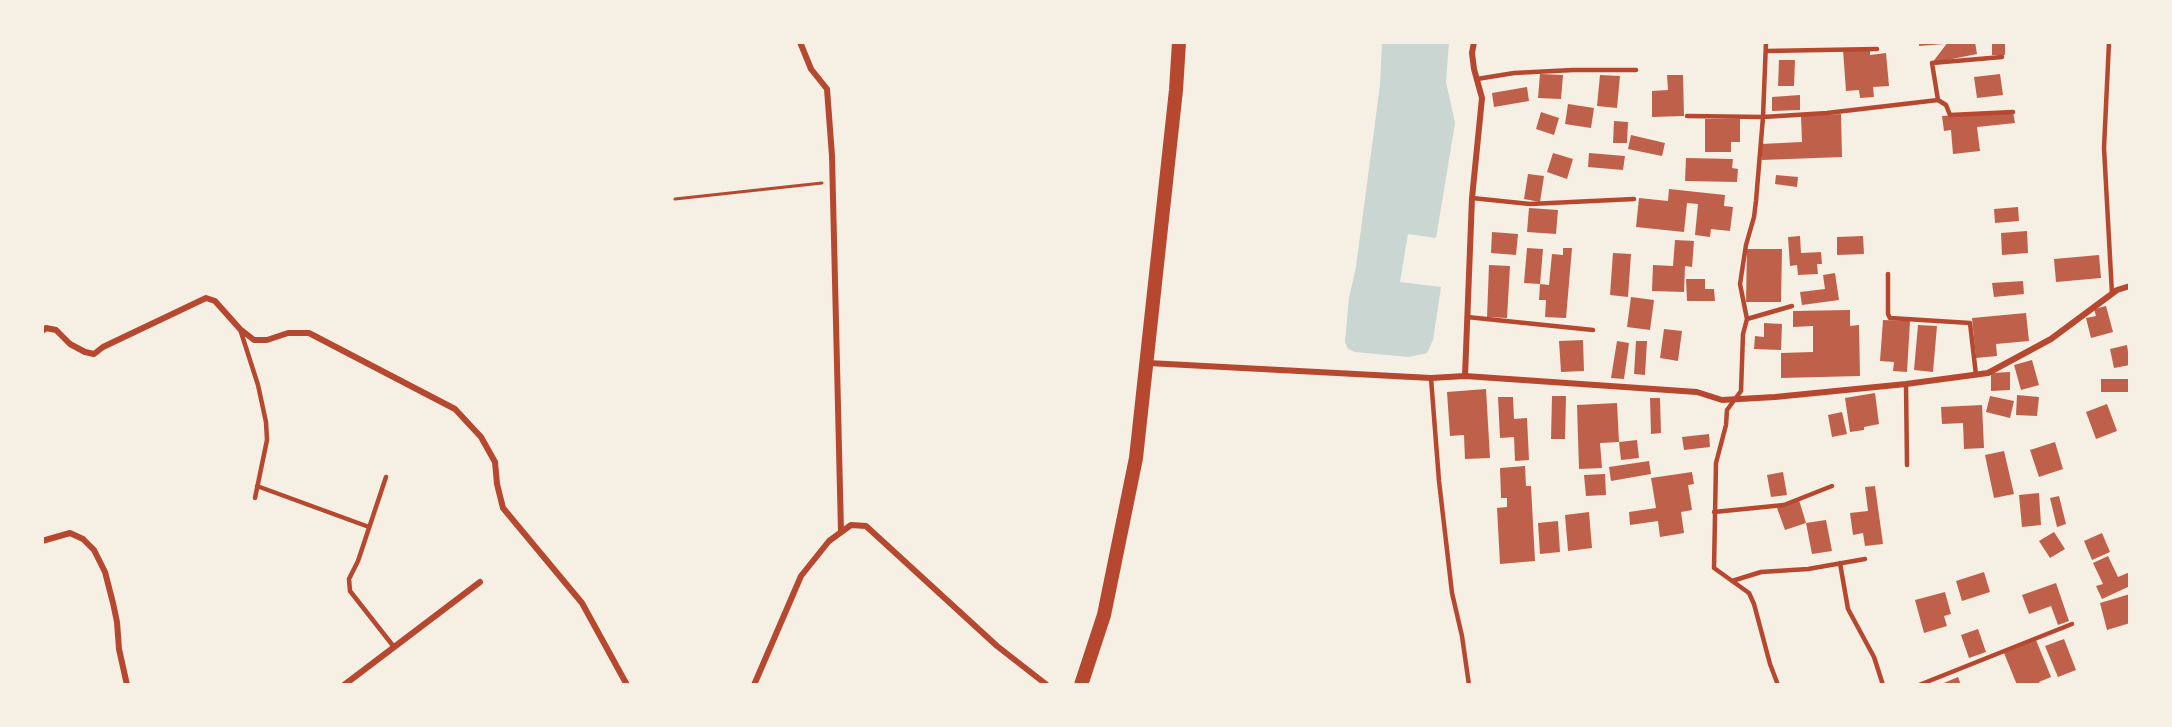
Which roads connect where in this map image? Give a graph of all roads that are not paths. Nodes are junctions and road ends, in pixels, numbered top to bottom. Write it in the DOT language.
graph roads {
  1 [pos="800,42"];
  2 [pos="1179,42"];
  3 [pos="1474,42"];
  4 [pos="1766,42"];
  5 [pos="2109,42"];
  6 [pos="1877,49"];
  7 [pos="1766,51"];
  8 [pos="2002,57"];
  9 [pos="1636,70"];
  10 [pos="1477,79"];
  11 [pos="1938,100"];
  12 [pos="2013,112"];
  13 [pos="1687,116"];
  14 [pos="1763,117"];
  15 [pos="1472,198"];
  16 [pos="1634,199"];
  17 [pos="1888,274"];
  18 [pos="2130,286"];
  19 [pos="2112,294"];
  20 [pos="1792,306"];
  21 [pos="1467,317"];
  22 [pos="1747,319"];
  23 [pos="240,329"];
  24 [pos="1593,330"];
  25 [pos="42,331"];
  26 [pos="1147,363"];
  27 [pos="1976,375"];
  28 [pos="1465,376"];
  29 [pos="1431,378"];
  30 [pos="1906,384"];
  31 [pos="1735,399"];
  32 [pos="1907,465"];
  33 [pos="386,477"];
  34 [pos="257,486"];
  35 [pos="1832,486"];
  36 [pos="255,498"];
  37 [pos="1714,512"];
  38 [pos="369,527"];
  39 [pos="841,532"];
  40 [pos="42,541"];
  41 [pos="1865,559"];
  42 [pos="1840,563"];
  43 [pos="1732,581"];
  44 [pos="480,582"];
  45 [pos="2072,624"];
  46 [pos="394,647"];
  47 [pos="128,685"];
  48 [pos="344,685"];
  49 [pos="627,685"];
  50 [pos="753,685"];
  51 [pos="1047,685"];
  52 [pos="1080,685"];
  53 [pos="1469,685"];
  54 [pos="1778,685"];
  55 [pos="1883,685"];
  56 [pos="1919,685"];
  1 -- 39 [label="street"];
  2 -- 26 [label="highway"];
  3 -- 10 [label="street"];
  4 -- 7 [label="lane"];
  5 -- 19 [label="lane"];
  6 -- 7 [label="lane"];
  7 -- 14 [label="lane"];
  8 -- 11 [label="lane"];
  9 -- 10 [label="lane"];
  10 -- 15 [label="street"];
  11 -- 12 [label="lane"];
  11 -- 14 [label="lane"];
  13 -- 14 [label="lane"];
  14 -- 22 [label="lane"];
  15 -- 16 [label="lane"];
  15 -- 21 [label="street"];
  17 -- 27 [label="lane"];
  18 -- 19 [label="street"];
  19 -- 27 [label="street"];
  20 -- 22 [label="lane"];
  21 -- 24 [label="lane"];
  21 -- 28 [label="street"];
  22 -- 31 [label="lane"];
  23 -- 25 [label="street"];
  23 -- 34 [label="lane"];
  23 -- 49 [label="street"];
  26 -- 29 [label="street"];
  26 -- 52 [label="highway"];
  27 -- 30 [label="street"];
  28 -- 29 [label="street"];
  28 -- 31 [label="street"];
  29 -- 53 [label="lane"];
  30 -- 31 [label="street"];
  30 -- 32 [label="lane"];
  31 -- 37 [label="lane"];
  33 -- 38 [label="lane"];
  34 -- 36 [label="lane"];
  34 -- 38 [label="lane"];
  35 -- 37 [label="lane"];
  37 -- 43 [label="lane"];
  38 -- 46 [label="lane"];
  39 -- 50 [label="street"];
  39 -- 51 [label="street"];
  40 -- 47 [label="street"];
  41 -- 42 [label="lane"];
  42 -- 43 [label="lane"];
  42 -- 55 [label="lane"];
  43 -- 54 [label="lane"];
  44 -- 46 [label="street"];
  45 -- 56 [label="lane"];
  46 -- 48 [label="street"];
}
